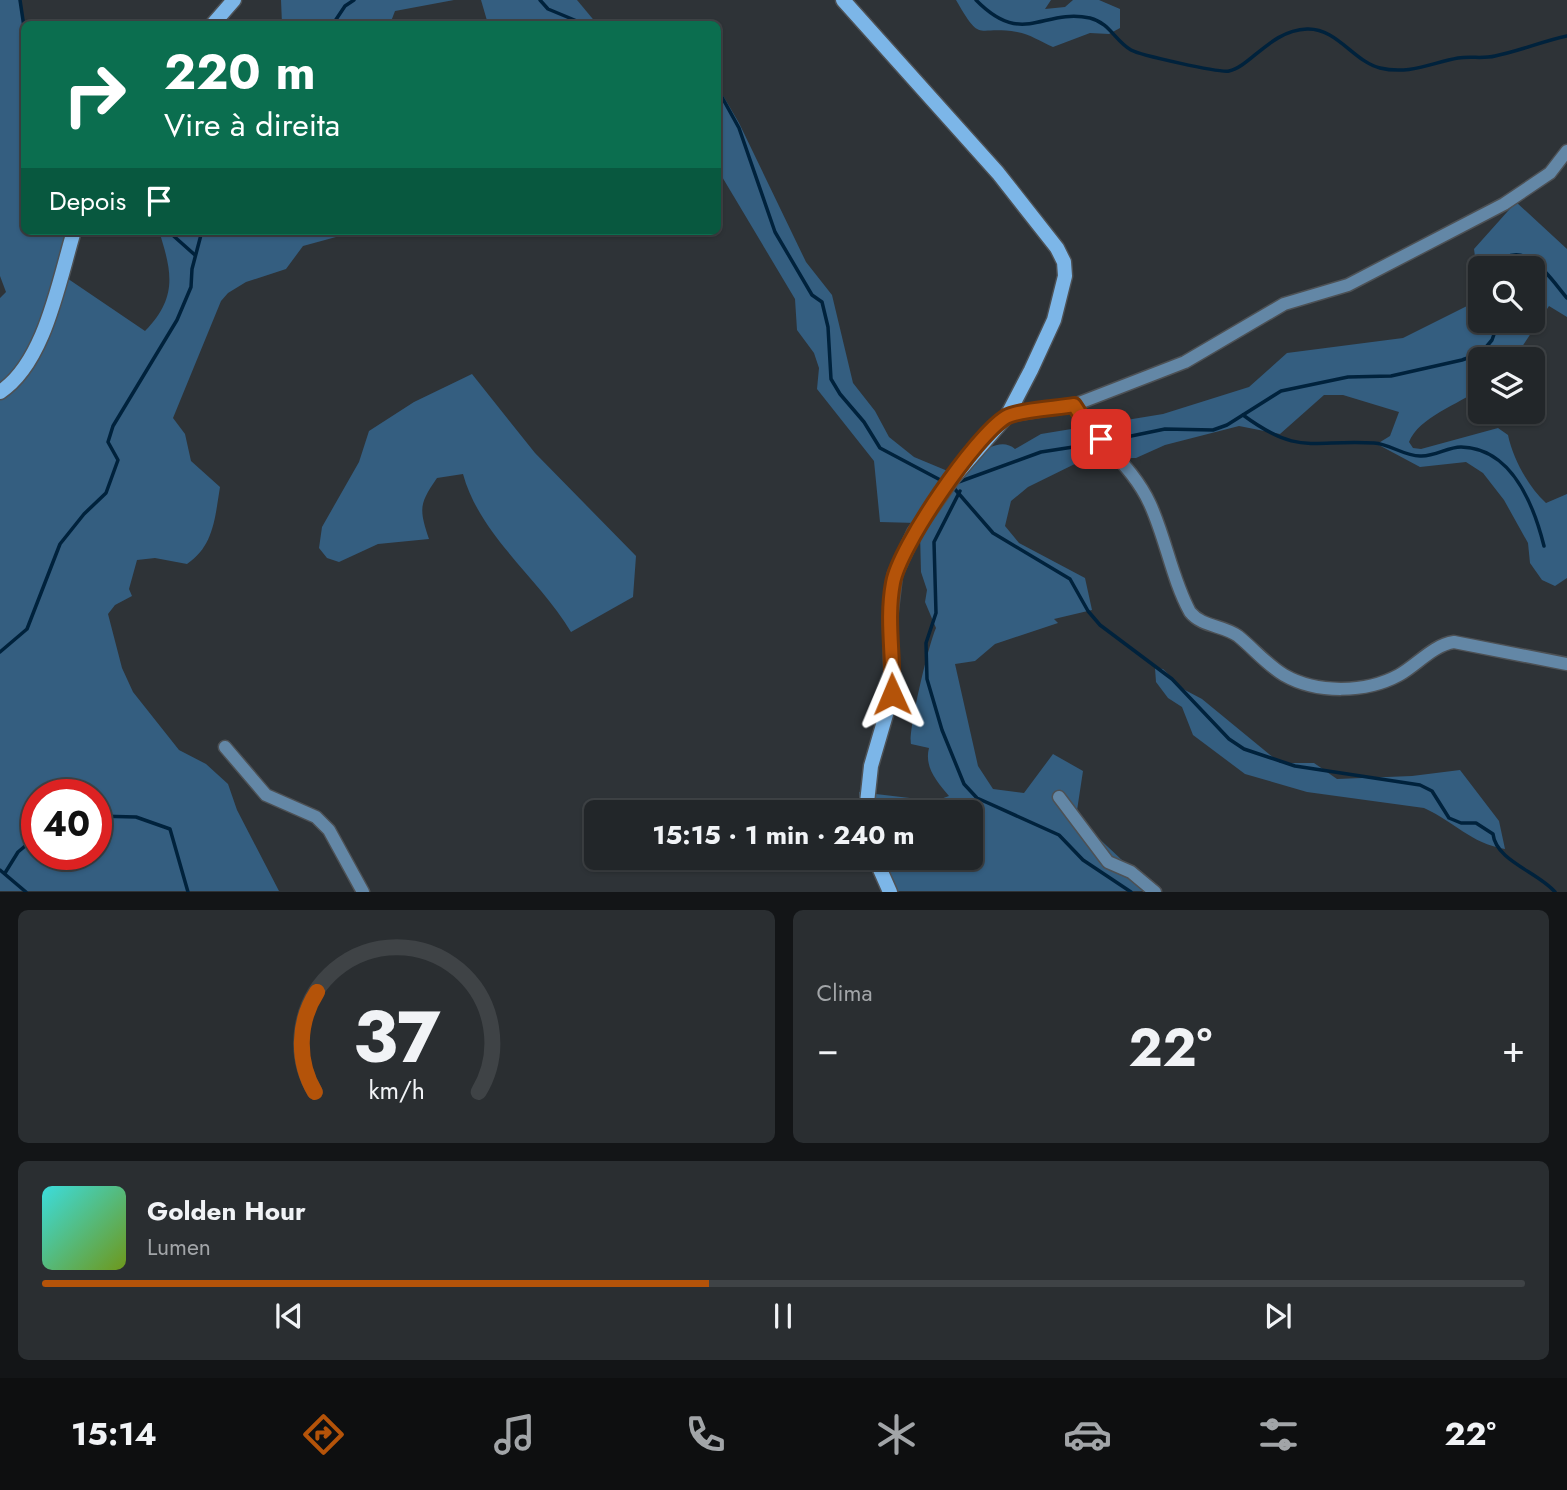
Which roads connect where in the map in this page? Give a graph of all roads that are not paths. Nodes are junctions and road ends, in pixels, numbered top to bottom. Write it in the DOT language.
graph roads {
  1 [pos="234,0"];
  2 [pos="843,0"];
  3 [pos="216,21"];
  4 [pos="1567,151"];
  5 [pos="73,235"];
  6 [pos="0,392"];
  7 [pos="1074,405"];
  8 [pos="1007,416"];
  9 [pos="1567,664"];
  10 [pos="225,747"];
  11 [pos="1059,797"];
  12 [pos="867,800"];
  13 [pos="881,870"];
  14 [pos="363,891"];
  15 [pos="890,891"];
  16 [pos="1155,891"];
  1 -- 3 [label="street"];
  2 -- 8 [label="street"];
  4 -- 7 [label="street"];
  5 -- 6 [label="street"];
  7 -- 8 [label="street"];
  7 -- 9 [label="street"];
  8 -- 12 [label="street"];
  10 -- 14 [label="street"];
  11 -- 16 [label="street"];
  13 -- 15 [label="street"];
}
